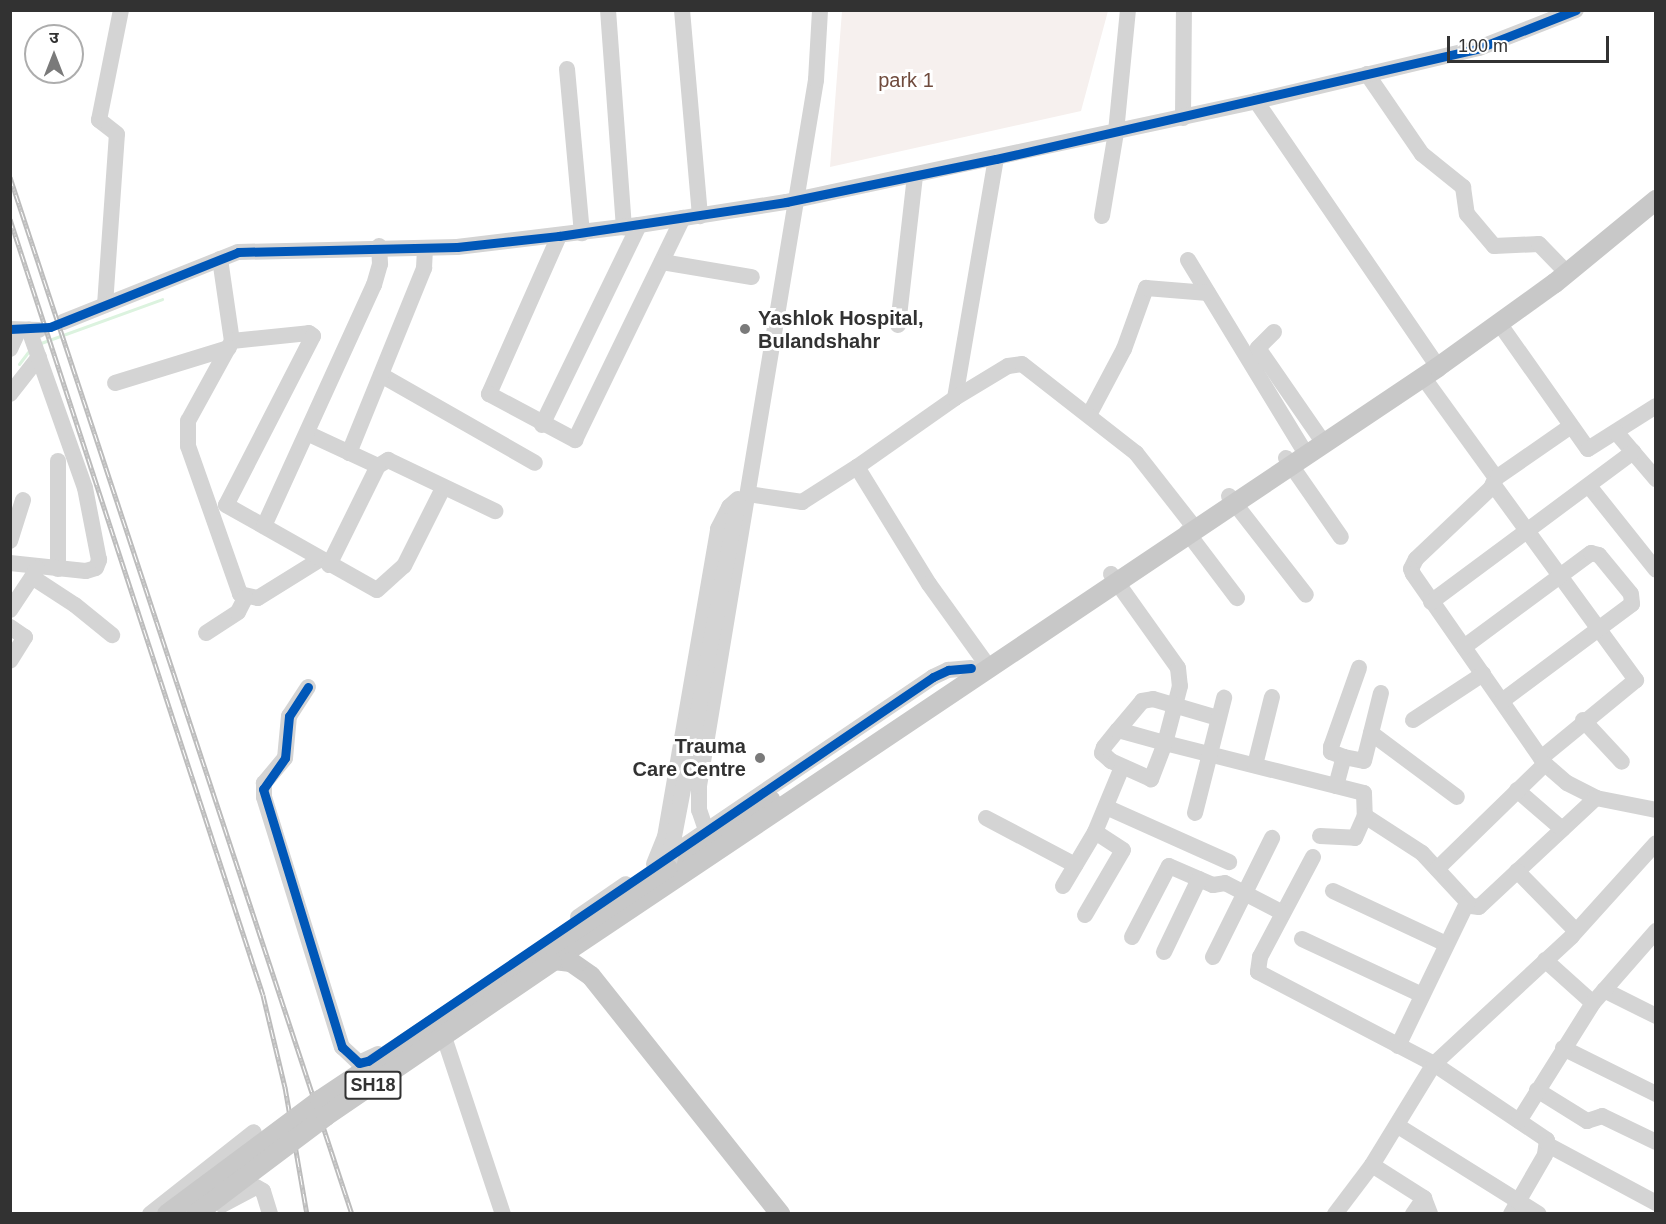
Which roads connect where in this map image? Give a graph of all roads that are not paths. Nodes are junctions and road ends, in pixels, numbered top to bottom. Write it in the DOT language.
graph roads {
  1 [pos="608,10"];
  2 [pos="682,10"];
  3 [pos="809,10"];
  4 [pos="820,10"];
  5 [pos="1128,10"];
  6 [pos="1184,10"];
  7 [pos="1576,10"];
  8 [pos="120,11"];
  9 [pos="567,69"];
  10 [pos="1367,74"];
  11 [pos="1256,101"];
  12 [pos="1183,118"];
  13 [pos="1116,132"];
  14 [pos="996,159"];
  15 [pos="915,175"];
  16 [pos="1653,198"];
  17 [pos="790,201"];
  18 [pos="700,216"];
  19 [pos="1102,216"];
  20 [pos="683,218"];
  21 [pos="632,226"];
  22 [pos="582,233"];
  23 [pos="559,236"];
  24 [pos="379,246"];
  25 [pos="220,259"];
  26 [pos="425,259"];
  27 [pos="1188,260"];
  28 [pos="662,262"];
  29 [pos="1562,267"];
  30 [pos="752,277"];
  31 [pos="1208,293"];
  32 [pos="105,305"];
  33 [pos="1499,323"];
  34 [pos="898,325"];
  35 [pos="38,328"];
  36 [pos="1274,332"];
  37 [pos="230,344"];
  38 [pos="10,350"];
  39 [pos="39,357"];
  40 [pos="1431,368"];
  41 [pos="381,375"];
  42 [pos="115,383"];
  43 [pos="10,394"];
  44 [pos="955,398"];
  45 [pos="1656,406"];
  46 [pos="1089,416"];
  47 [pos="542,425"];
  48 [pos="1571,426"];
  49 [pos="1616,432"];
  50 [pos="309,434"];
  51 [pos="1304,450"];
  52 [pos="1633,452"];
  53 [pos="349,453"];
  54 [pos="58,461"];
  55 [pos="535,463"];
  56 [pos="378,466"];
  57 [pos="857,467"];
  58 [pos="1656,479"];
  59 [pos="1495,481"];
  60 [pos="1589,486"];
  61 [pos="443,488"];
  62 [pos="741,499"];
  63 [pos="1232,499"];
  64 [pos="23,500"];
  65 [pos="495,511"];
  66 [pos="264,526"];
  67 [pos="1190,527"];
  68 [pos="1526,534"];
  69 [pos="1341,537"];
  70 [pos="10,541"];
  71 [pos="324,562"];
  72 [pos="10,563"];
  73 [pos="58,569"];
  74 [pos="1656,570"];
  75 [pos="35,572"];
  76 [pos="1113,577"];
  77 [pos="1558,577"];
  78 [pos="1306,595"];
  79 [pos="245,598"];
  80 [pos="1237,598"];
  81 [pos="1431,602"];
  82 [pos="10,610"];
  83 [pos="10,627"];
  84 [pos="1598,628"];
  85 [pos="206,633"];
  86 [pos="112,635"];
  87 [pos="1464,647"];
  88 [pos="10,661"];
  89 [pos="982,666"];
  90 [pos="1359,668"];
  91 [pos="1477,678"];
  92 [pos="308,687"];
  93 [pos="1381,693"];
  94 [pos="1272,697"];
  95 [pos="1224,698"];
  96 [pos="1502,700"];
  97 [pos="1175,705"];
  98 [pos="1218,718"];
  99 [pos="1413,720"];
  100 [pos="1583,720"];
  101 [pos="1118,730"];
  102 [pos="1371,733"];
  103 [pos="1166,743"];
  104 [pos="1209,753"];
  105 [pos="1344,758"];
  106 [pos="1543,761"];
  107 [pos="1622,762"];
  108 [pos="1255,765"];
  109 [pos="1122,766"];
  110 [pos="1336,786"];
  111 [pos="1517,790"];
  112 [pos="1457,797"];
  113 [pos="1596,798"];
  114 [pos="1106,807"];
  115 [pos="1656,810"];
  116 [pos="1195,813"];
  117 [pos="1365,816"];
  118 [pos="986,818"];
  119 [pos="1562,829"];
  120 [pos="706,830"];
  121 [pos="1095,832"];
  122 [pos="1320,836"];
  123 [pos="1272,838"];
  124 [pos="1654,846"];
  125 [pos="1313,857"];
  126 [pos="1229,862"];
  127 [pos="1075,865"];
  128 [pos="660,868"];
  129 [pos="1437,869"];
  130 [pos="1517,871"];
  131 [pos="1199,879"];
  132 [pos="1064,886"];
  133 [pos="1333,891"];
  134 [pos="1247,895"];
  135 [pos="1467,903"];
  136 [pos="1283,913"];
  137 [pos="1085,915"];
  138 [pos="1576,931"];
  139 [pos="1656,931"];
  140 [pos="1132,937"];
  141 [pos="1302,939"];
  142 [pos="1446,944"];
  143 [pos="1164,952"];
  144 [pos="1213,957"];
  145 [pos="554,960"];
  146 [pos="1545,960"];
  147 [pos="1422,994"];
  148 [pos="1598,996"];
  149 [pos="1656,1016"];
  150 [pos="444,1037"];
  151 [pos="1398,1046"];
  152 [pos="1563,1048"];
  153 [pos="1434,1064"];
  154 [pos="1537,1090"];
  155 [pos="1656,1094"];
  156 [pos="1519,1121"];
  157 [pos="1398,1126"];
  158 [pos="254,1132"];
  159 [pos="1656,1142"];
  160 [pos="1548,1145"];
  161 [pos="1372,1165"];
  162 [pos="1656,1203"];
  163 [pos="1427,1206"];
  164 [pos="1515,1207"];
  165 [pos="150,1214"];
  166 [pos="167,1214"];
  167 [pos="196,1214"];
  168 [pos="208,1214"];
  169 [pos="270,1214"];
  170 [pos="503,1214"];
  171 [pos="780,1214"];
  172 [pos="1335,1214"];
  173 [pos="1413,1214"];
  174 [pos="1539,1214"];
  1 -- 21 [label="street"];
  2 -- 18 [label="street"];
  3 -- 17 [label="street"];
  4 -- 17 [label="street"];
  5 -- 13 [label="street"];
  6 -- 12 [label="street"];
  7 -- 10 [label="street"];
  8 -- 32 [label="street"];
  9 -- 22 [label="street"];
  10 -- 11 [label="street"];
  10 -- 29 [label="street"];
  11 -- 12 [label="street"];
  11 -- 40 [label="street"];
  12 -- 13 [label="street"];
  13 -- 14 [label="street"];
  13 -- 19 [label="street"];
  14 -- 15 [label="street"];
  14 -- 44 [label="street"];
  15 -- 17 [label="street"];
  15 -- 34 [label="street"];
  16 -- 29 [label="main road"];
  16 -- 33 [label="main road"];
  17 -- 18 [label="street"];
  17 -- 62 [label="street"];
  18 -- 20 [label="street"];
  20 -- 21 [label="street"];
  20 -- 28 [label="street"];
  21 -- 22 [label="street"];
  21 -- 47 [label="street"];
  22 -- 23 [label="street"];
  23 -- 26 [label="street"];
  23 -- 47 [label="street"];
  24 -- 25 [label="street"];
  24 -- 26 [label="street"];
  24 -- 50 [label="street"];
  25 -- 32 [label="street"];
  25 -- 37 [label="street"];
  26 -- 41 [label="street"];
  27 -- 31 [label="street"];
  28 -- 30 [label="street"];
  28 -- 47 [label="street"];
  29 -- 40 [label="main road"];
  31 -- 46 [label="street"];
  31 -- 51 [label="street"];
  32 -- 35 [label="street"];
  33 -- 40 [label="main road"];
  33 -- 48 [label="street"];
  35 -- 38 [label="street"];
  35 -- 39 [label="street"];
  36 -- 51 [label="street"];
  37 -- 42 [label="street"];
  37 -- 66 [label="street"];
  37 -- 79 [label="street"];
  39 -- 43 [label="street"];
  39 -- 73 [label="street"];
  40 -- 51 [label="main road"];
  40 -- 59 [label="street"];
  41 -- 53 [label="street"];
  41 -- 55 [label="street"];
  44 -- 46 [label="street"];
  44 -- 57 [label="street"];
  45 -- 49 [label="street"];
  46 -- 67 [label="street"];
  48 -- 49 [label="street"];
  48 -- 59 [label="street"];
  49 -- 52 [label="street"];
  50 -- 53 [label="street"];
  50 -- 66 [label="street"];
  51 -- 63 [label="main road"];
  51 -- 69 [label="street"];
  52 -- 58 [label="street"];
  52 -- 60 [label="street"];
  53 -- 56 [label="street"];
  54 -- 73 [label="street"];
  56 -- 61 [label="street"];
  56 -- 71 [label="street"];
  57 -- 62 [label="street"];
  57 -- 89 [label="street"];
  59 -- 68 [label="street"];
  59 -- 81 [label="street"];
  60 -- 68 [label="street"];
  60 -- 74 [label="street"];
  61 -- 65 [label="street"];
  61 -- 71 [label="street"];
  62 -- 120 [label="street"];
  62 -- 128 [label="street, bridge"];
  63 -- 67 [label="main road"];
  63 -- 78 [label="street"];
  64 -- 70 [label="street"];
  66 -- 71 [label="street"];
  67 -- 76 [label="main road"];
  67 -- 80 [label="street"];
  68 -- 77 [label="street"];
  68 -- 81 [label="street"];
  71 -- 79 [label="street"];
  72 -- 75 [label="street"];
  73 -- 75 [label="street"];
  75 -- 82 [label="street"];
  75 -- 86 [label="street"];
  76 -- 89 [label="main road"];
  76 -- 97 [label="street"];
  77 -- 84 [label="street"];
  77 -- 84 [label="street"];
  77 -- 87 [label="street"];
  79 -- 85 [label="street"];
  81 -- 87 [label="street"];
  83 -- 88 [label="street"];
  84 -- 96 [label="street"];
  84 -- 100 [label="street"];
  87 -- 91 [label="street"];
  89 -- 120 [label="street"];
  89 -- 128 [label="main road"];
  89 -- 145 [label="main road"];
  90 -- 105 [label="street"];
  91 -- 96 [label="street"];
  91 -- 99 [label="street"];
  92 -- 128 [label="street"];
  93 -- 102 [label="street"];
  94 -- 108 [label="street"];
  95 -- 98 [label="street"];
  96 -- 106 [label="street"];
  97 -- 98 [label="street"];
  97 -- 101 [label="street"];
  97 -- 103 [label="street"];
  98 -- 104 [label="street"];
  100 -- 106 [label="street"];
  100 -- 107 [label="street"];
  101 -- 103 [label="street"];
  101 -- 109 [label="street"];
  102 -- 105 [label="street"];
  102 -- 112 [label="street"];
  103 -- 104 [label="street"];
  103 -- 109 [label="street"];
  104 -- 108 [label="street"];
  104 -- 116 [label="street"];
  105 -- 110 [label="street"];
  106 -- 111 [label="street"];
  106 -- 113 [label="street"];
  108 -- 110 [label="street"];
  109 -- 114 [label="street"];
  110 -- 117 [label="street"];
  111 -- 119 [label="street"];
  111 -- 129 [label="street"];
  113 -- 115 [label="street"];
  113 -- 119 [label="street"];
  114 -- 121 [label="street"];
  114 -- 126 [label="street"];
  117 -- 122 [label="street"];
  117 -- 129 [label="street"];
  118 -- 127 [label="street"];
  119 -- 130 [label="street"];
  120 -- 128 [label="street"];
  121 -- 127 [label="street"];
  121 -- 137 [label="street"];
  123 -- 134 [label="street"];
  124 -- 138 [label="street"];
  125 -- 136 [label="street"];
  127 -- 132 [label="street"];
  128 -- 166 [label="main road, SH18, bridge"];
  129 -- 135 [label="street"];
  130 -- 135 [label="street"];
  130 -- 138 [label="street"];
  131 -- 134 [label="street"];
  131 -- 140 [label="street"];
  131 -- 143 [label="street"];
  133 -- 142 [label="street"];
  134 -- 136 [label="street"];
  134 -- 144 [label="street"];
  135 -- 142 [label="street"];
  136 -- 151 [label="street"];
  138 -- 146 [label="street"];
  139 -- 148 [label="street"];
  141 -- 147 [label="street"];
  142 -- 147 [label="street"];
  145 -- 150 [label="main road, SH18, bridge"];
  145 -- 171 [label="main road"];
  146 -- 148 [label="street"];
  146 -- 153 [label="street"];
  147 -- 151 [label="street"];
  148 -- 149 [label="street"];
  148 -- 152 [label="street"];
  150 -- 167 [label="main road, SH18, bridge"];
  150 -- 170 [label="street"];
  151 -- 153 [label="street"];
  152 -- 154 [label="street"];
  152 -- 155 [label="street"];
  153 -- 156 [label="street"];
  153 -- 157 [label="street"];
  154 -- 156 [label="street"];
  154 -- 159 [label="street"];
  156 -- 160 [label="street"];
  157 -- 161 [label="street"];
  157 -- 164 [label="street"];
  158 -- 165 [label="street"];
  160 -- 162 [label="street"];
  160 -- 164 [label="street"];
  161 -- 163 [label="street"];
  161 -- 172 [label="street"];
  163 -- 173 [label="street"];
  164 -- 174 [label="street"];
  168 -- 169 [label="street"];
}
